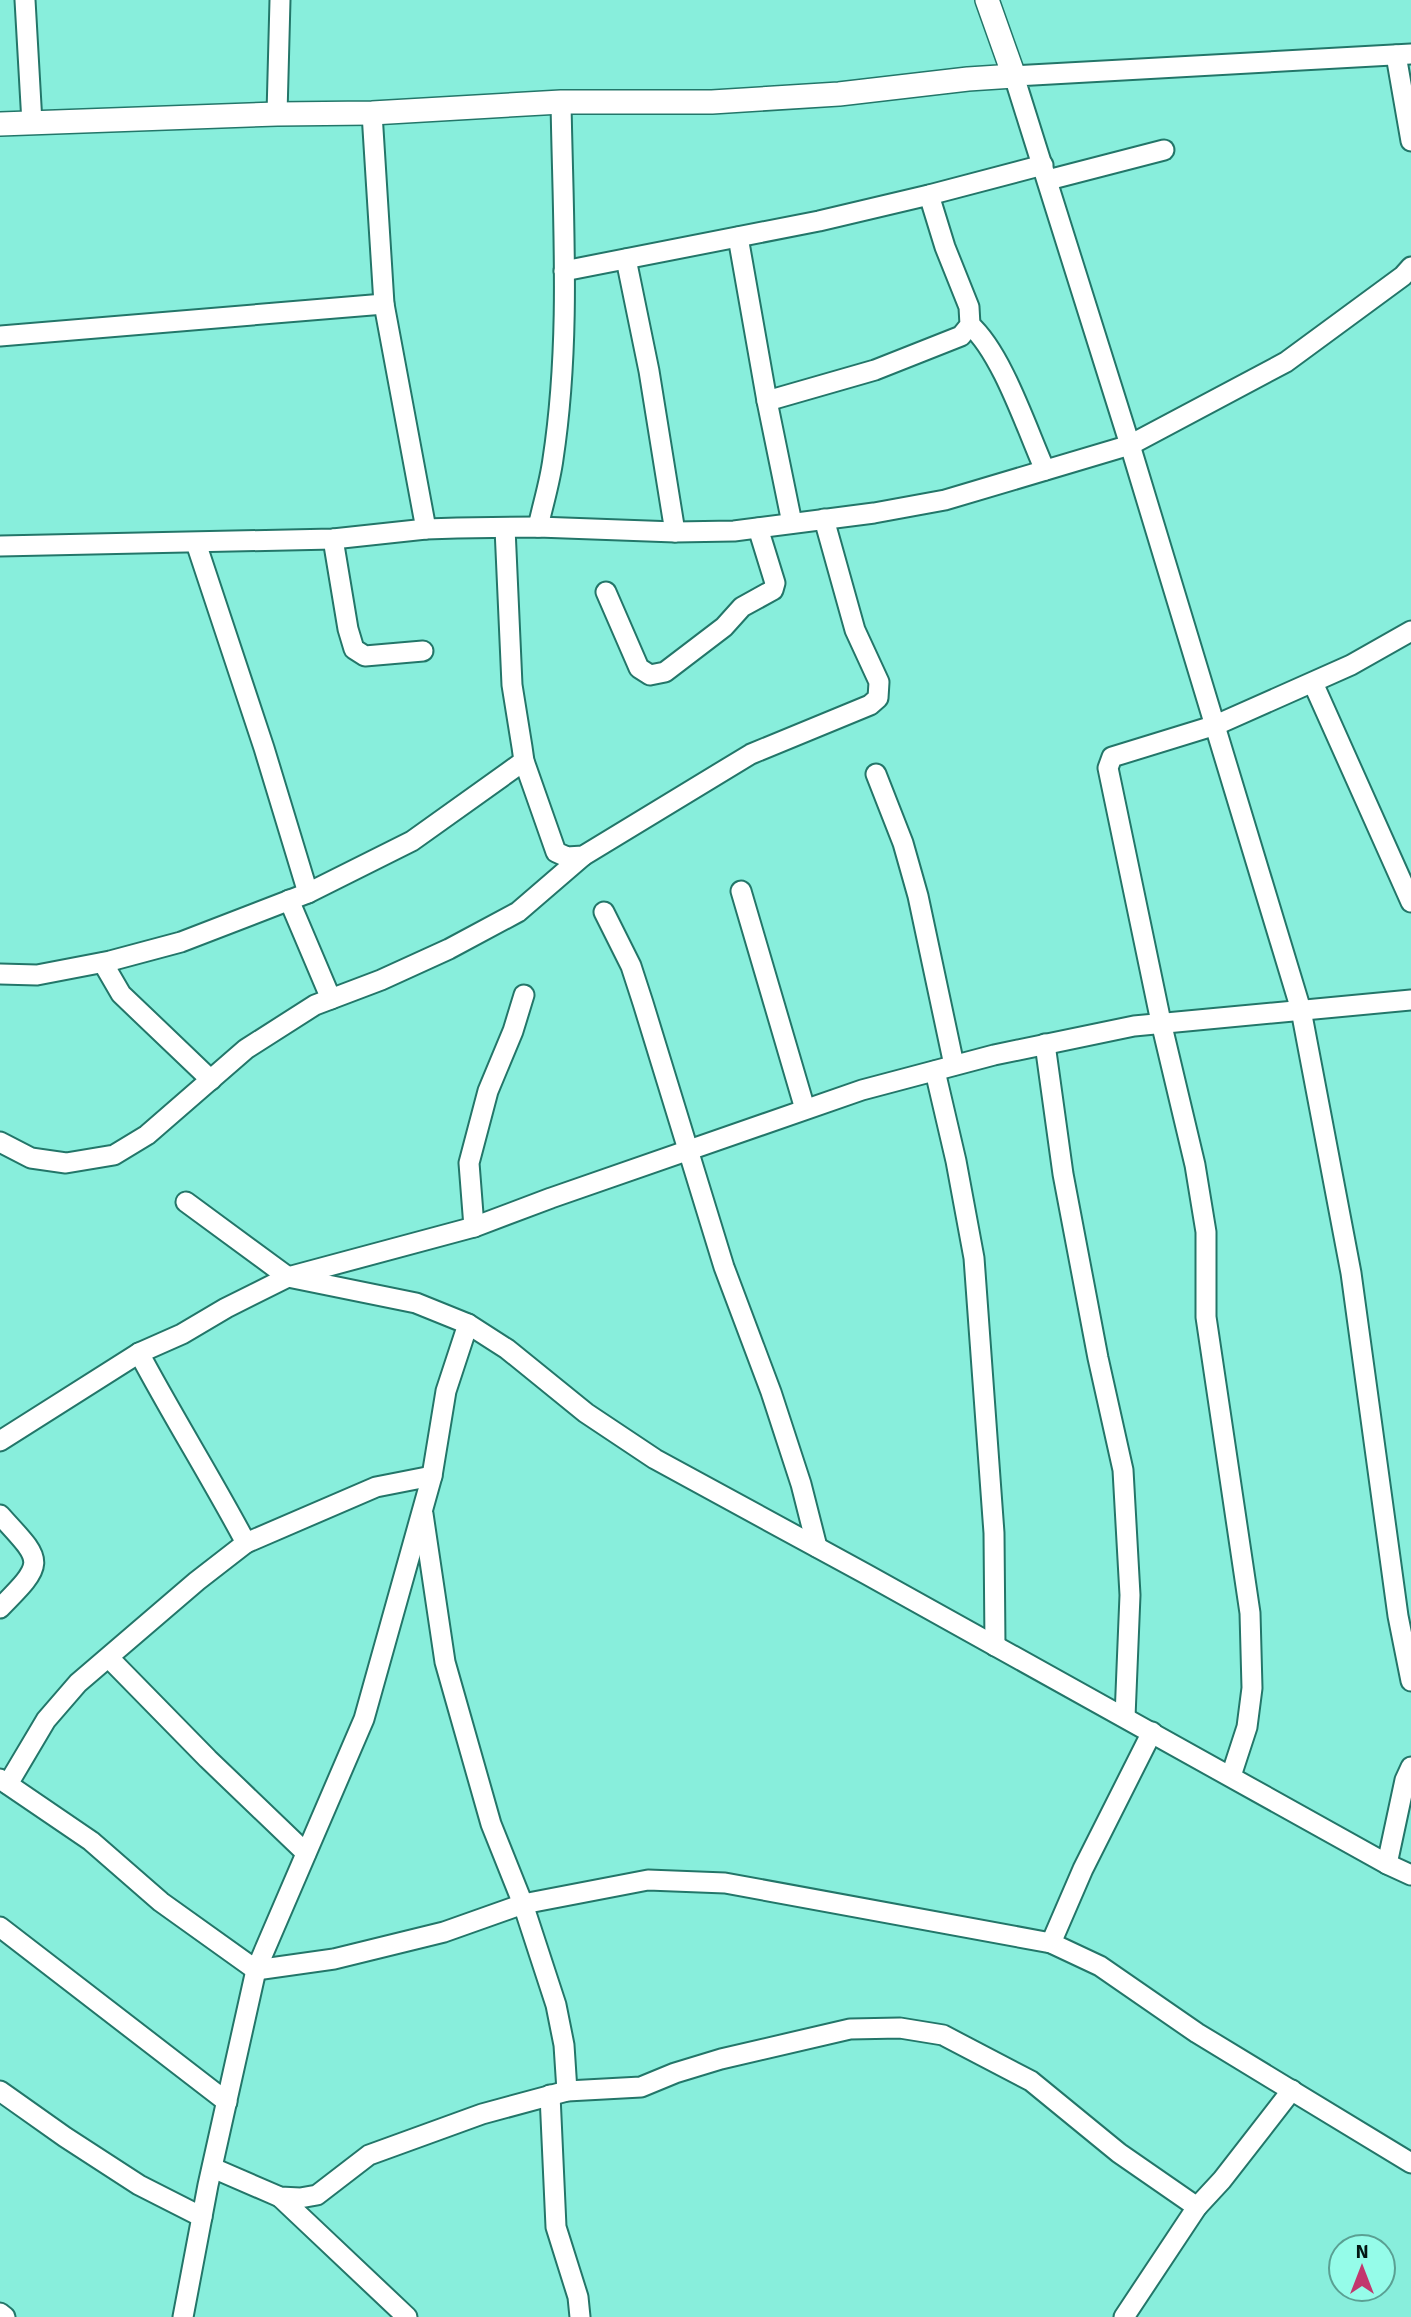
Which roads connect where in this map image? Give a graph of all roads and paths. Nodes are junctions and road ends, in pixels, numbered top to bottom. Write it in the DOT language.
graph roads {
  1 [pos="25,0"];
  2 [pos="280,0"];
  3 [pos="987,0"];
  4 [pos="1403,55"];
  5 [pos="1014,76"];
  6 [pos="561,102"];
  7 [pos="372,113"];
  8 [pos="277,114"];
  9 [pos="32,123"];
  10 [pos="0,124"];
  11 [pos="1411,141"];
  12 [pos="1164,150"];
  13 [pos="1046,173"];
  14 [pos="929,195"];
  15 [pos="738,237"];
  16 [pos="626,259"];
  17 [pos="1411,267"];
  18 [pos="564,271"];
  19 [pos="384,304"];
  20 [pos="970,326"];
  21 [pos="0,336"];
  22 [pos="767,401"];
  23 [pos="1130,445"];
  24 [pos="1045,470"];
  25 [pos="824,519"];
  26 [pos="792,523"];
  27 [pos="538,527"];
  28 [pos="505,528"];
  29 [pos="758,528"];
  30 [pos="426,529"];
  31 [pos="675,532"];
  32 [pos="333,539"];
  33 [pos="196,543"];
  34 [pos="0,546"];
  35 [pos="606,592"];
  36 [pos="1411,631"];
  37 [pos="423,651"];
  38 [pos="1313,683"];
  39 [pos="1216,725"];
  40 [pos="524,761"];
  41 [pos="876,774"];
  42 [pos="583,856"];
  43 [pos="741,891"];
  44 [pos="308,893"];
  45 [pos="289,900"];
  46 [pos="1411,902"];
  47 [pos="604,912"];
  48 [pos="103,963"];
  49 [pos="0,974"];
  50 [pos="524,995"];
  51 [pos="331,999"];
  52 [pos="1411,1000"];
  53 [pos="1301,1010"];
  54 [pos="1161,1022"];
  55 [pos="1045,1044"];
  56 [pos="945,1068"];
  57 [pos="211,1080"];
  58 [pos="805,1109"];
  59 [pos="0,1142"];
  60 [pos="690,1151"];
  61 [pos="186,1202"];
  62 [pos="474,1227"];
  63 [pos="288,1277"];
  64 [pos="468,1324"];
  65 [pos="139,1353"];
  66 [pos="0,1441"];
  67 [pos="432,1476"];
  68 [pos="421,1506"];
  69 [pos="0,1515"];
  70 [pos="246,1543"];
  71 [pos="817,1547"];
  72 [pos="0,1608"];
  73 [pos="995,1646"];
  74 [pos="109,1658"];
  75 [pos="1411,1681"];
  76 [pos="1125,1717"];
  77 [pos="1152,1732"];
  78 [pos="1411,1767"];
  79 [pos="1231,1776"];
  80 [pos="4,1781"];
  81 [pos="306,1853"];
  82 [pos="1387,1864"];
  83 [pos="1411,1875"];
  84 [pos="523,1904"];
  85 [pos="0,1927"];
  86 [pos="1051,1944"];
  87 [pos="256,1970"];
  88 [pos="1292,2090"];
  89 [pos="0,2091"];
  90 [pos="559,2093"];
  91 [pos="227,2102"];
  92 [pos="1411,2163"];
  93 [pos="213,2168"];
  94 [pos="280,2197"];
  95 [pos="1197,2207"];
  96 [pos="202,2217"];
  97 [pos="0,2313"];
  98 [pos="5,2317"];
  99 [pos="183,2317"];
  100 [pos="407,2317"];
  101 [pos="580,2317"];
  102 [pos="1124,2317"];
  1 -- 9 [label="street"];
  2 -- 8 [label="street"];
  3 -- 5 [label="street"];
  4 -- 5 [label="street"];
  4 -- 11 [label="street"];
  5 -- 6 [label="street"];
  5 -- 13 [label="street"];
  6 -- 7 [label="street"];
  6 -- 18 [label="street"];
  7 -- 8 [label="street"];
  7 -- 19 [label="street"];
  8 -- 9 [label="street"];
  9 -- 10 [label="street"];
  12 -- 13 [label="street"];
  13 -- 14 [label="street"];
  13 -- 23 [label="street"];
  14 -- 15 [label="street"];
  14 -- 20 [label="street"];
  15 -- 16 [label="street"];
  15 -- 22 [label="street"];
  16 -- 18 [label="street"];
  16 -- 31 [label="street"];
  17 -- 23 [label="street"];
  18 -- 27 [label="street"];
  19 -- 21 [label="street"];
  19 -- 30 [label="street"];
  20 -- 22 [label="street"];
  20 -- 24 [label="street"];
  22 -- 26 [label="street"];
  23 -- 24 [label="street"];
  23 -- 39 [label="street"];
  24 -- 25 [label="street"];
  25 -- 26 [label="street"];
  25 -- 42 [label="street"];
  26 -- 29 [label="street"];
  27 -- 28 [label="street"];
  27 -- 31 [label="street"];
  28 -- 30 [label="street"];
  28 -- 40 [label="street"];
  29 -- 31 [label="street"];
  29 -- 35 [label="street"];
  30 -- 32 [label="street"];
  32 -- 33 [label="street"];
  32 -- 37 [label="street"];
  33 -- 34 [label="street"];
  33 -- 44 [label="street"];
  36 -- 38 [label="street"];
  38 -- 39 [label="street"];
  38 -- 46 [label="street"];
  39 -- 53 [label="street"];
  39 -- 54 [label="street"];
  40 -- 42 [label="street"];
  40 -- 44 [label="street"];
  41 -- 56 [label="street"];
  42 -- 51 [label="street"];
  43 -- 58 [label="street"];
  44 -- 45 [label="street"];
  45 -- 48 [label="street"];
  45 -- 51 [label="street"];
  47 -- 60 [label="street"];
  48 -- 49 [label="street"];
  48 -- 57 [label="street"];
  50 -- 62 [label="street"];
  51 -- 57 [label="street"];
  52 -- 53 [label="street"];
  53 -- 54 [label="street"];
  53 -- 75 [label="street"];
  54 -- 55 [label="street"];
  54 -- 79 [label="street"];
  55 -- 56 [label="street"];
  55 -- 76 [label="street"];
  56 -- 58 [label="street"];
  56 -- 73 [label="street"];
  57 -- 59 [label="street"];
  58 -- 60 [label="street"];
  60 -- 62 [label="street"];
  60 -- 71 [label="street"];
  61 -- 63 [label="street"];
  62 -- 63 [label="street"];
  63 -- 64 [label="street"];
  63 -- 65 [label="street"];
  64 -- 67 [label="street"];
  64 -- 71 [label="street"];
  65 -- 66 [label="street"];
  65 -- 70 [label="street"];
  67 -- 68 [label="street"];
  67 -- 70 [label="street"];
  68 -- 81 [label="street"];
  68 -- 84 [label="street"];
  69 -- 72 [label="street"];
  70 -- 74 [label="street"];
  71 -- 73 [label="street"];
  73 -- 76 [label="street"];
  74 -- 80 [label="street"];
  74 -- 81 [label="street"];
  76 -- 77 [label="street"];
  77 -- 79 [label="street"];
  77 -- 86 [label="street"];
  78 -- 82 [label="street"];
  79 -- 82 [label="street"];
  80 -- 87 [label="street"];
  81 -- 87 [label="street"];
  82 -- 83 [label="street"];
  84 -- 86 [label="street"];
  84 -- 87 [label="street"];
  84 -- 90 [label="street"];
  85 -- 91 [label="street"];
  86 -- 88 [label="street"];
  87 -- 91 [label="street"];
  88 -- 92 [label="street"];
  88 -- 95 [label="street"];
  89 -- 96 [label="street"];
  90 -- 94 [label="street"];
  90 -- 95 [label="street"];
  90 -- 101 [label="street"];
  91 -- 93 [label="street"];
  93 -- 94 [label="street"];
  93 -- 96 [label="street"];
  94 -- 100 [label="street"];
  95 -- 102 [label="street"];
  96 -- 99 [label="street"];
  97 -- 98 [label="street"];
}
